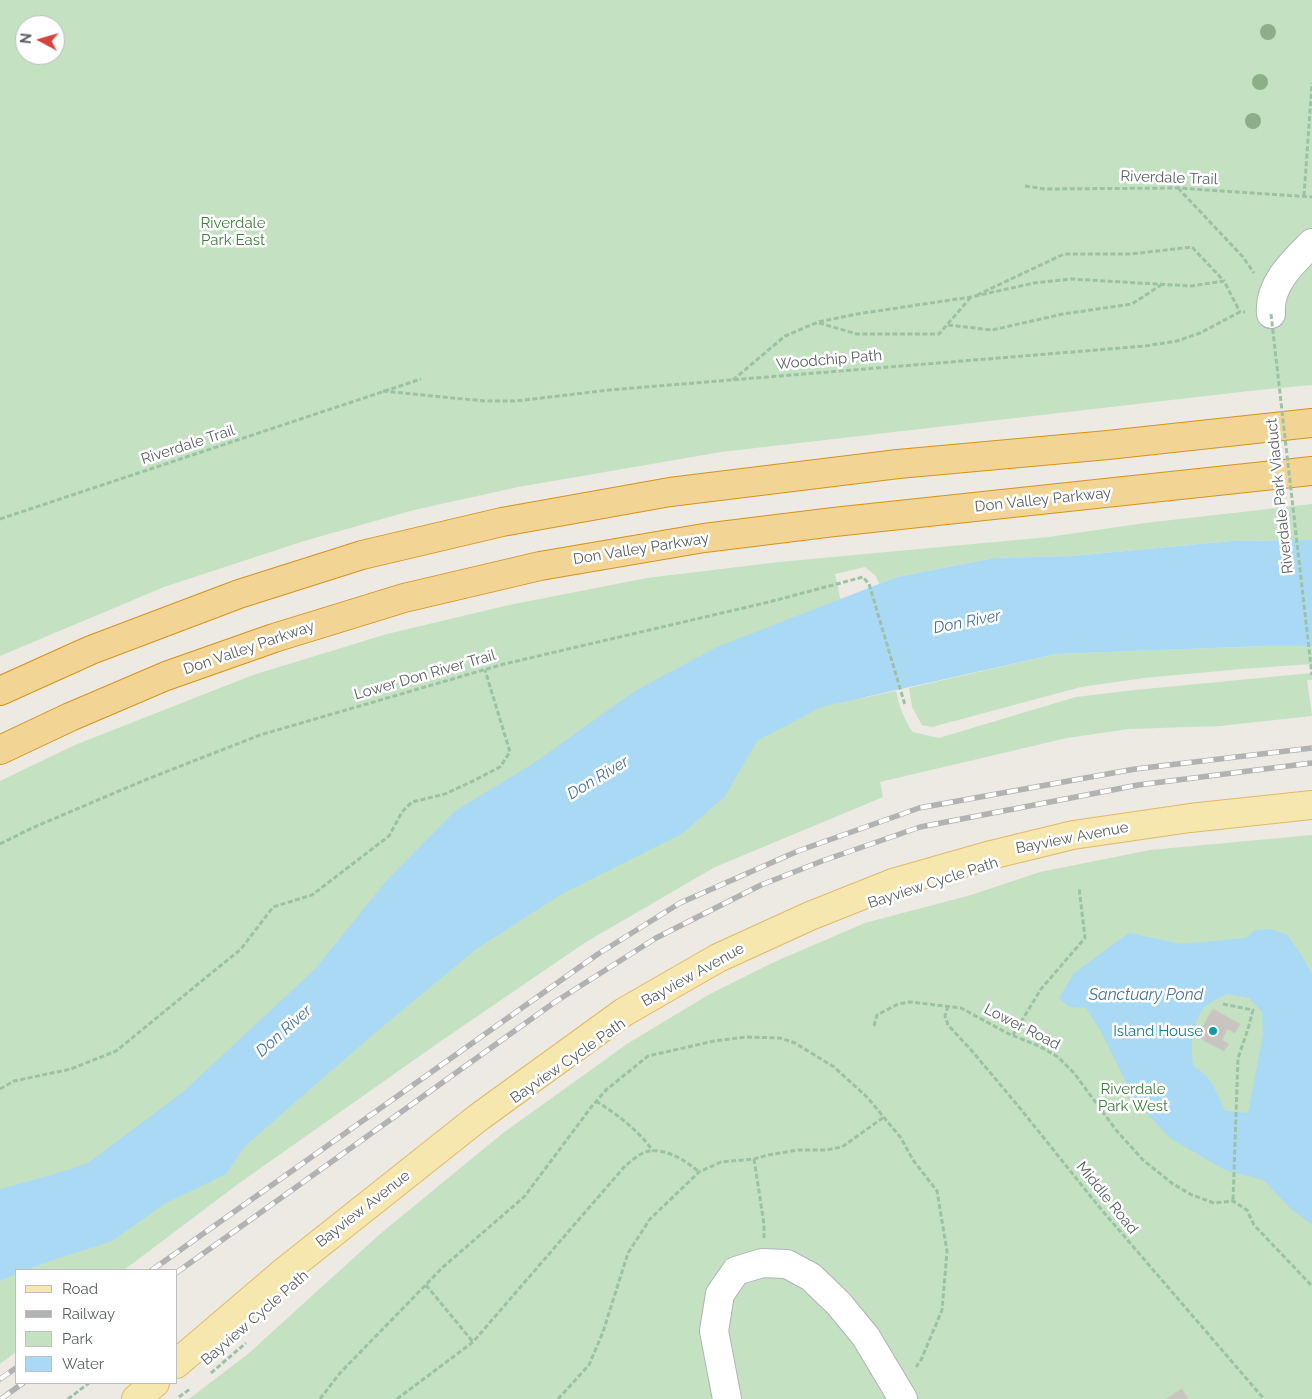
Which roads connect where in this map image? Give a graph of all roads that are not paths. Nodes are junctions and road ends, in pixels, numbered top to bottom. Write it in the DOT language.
graph roads {
  1 [pos="1312,243"];
  2 [pos="1271,307"];
  3 [pos="1312,423"];
  4 [pos="1312,471"];
  5 [pos="0,691"];
  6 [pos="0,750"];
  7 [pos="1312,804"];
  8 [pos="178,1362"];
  9 [pos="154,1384"];
  10 [pos="901,1396"];
  11 [pos="136,1399"];
  12 [pos="727,1399"];
  1 -- 2 [label="lane"];
  3 -- 5 [label="highway"];
  4 -- 6 [label="highway, Don Valley Parkway"];
  7 -- 8 [label="main road, Bayview Avenue"];
  9 -- 11 [label="main road"];
  10 -- 12 [label="lane"];
}
